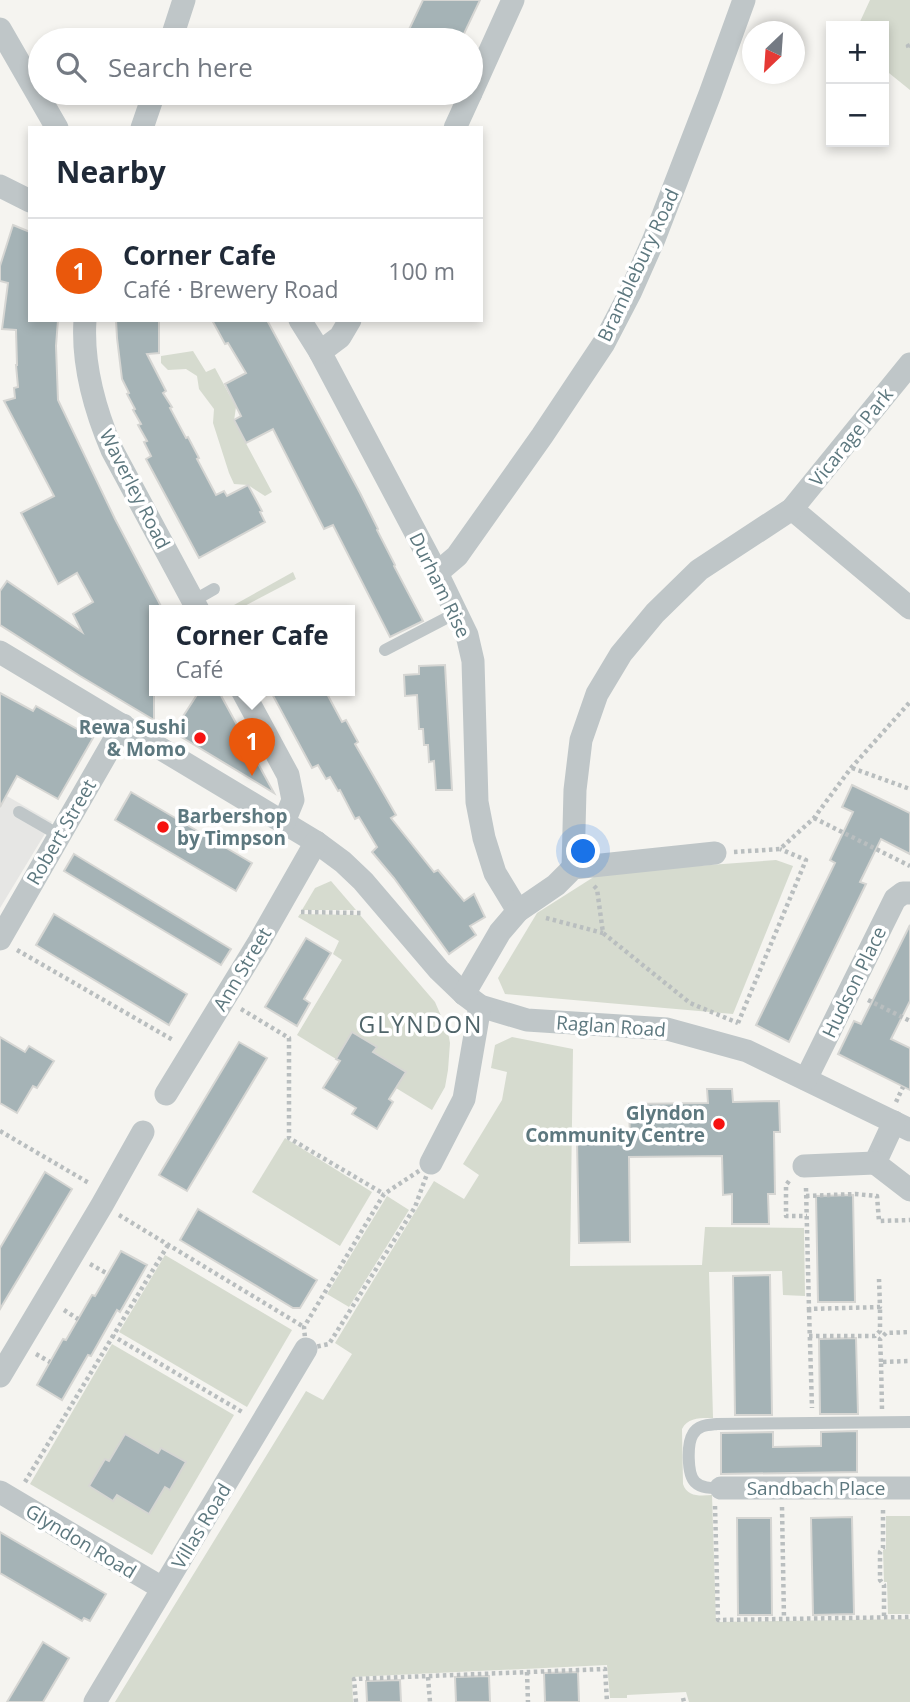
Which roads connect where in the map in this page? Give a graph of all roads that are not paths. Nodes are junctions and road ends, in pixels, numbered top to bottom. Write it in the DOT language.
graph roads {
  1 [pos="184,0"];
  2 [pos="513,0"];
  3 [pos="744,0"];
  4 [pos="175,28"];
  5 [pos="0,29"];
  6 [pos="483,66"];
  7 [pos="28,78"];
  8 [pos="44,105"];
  9 [pos="149,105"];
  10 [pos="466,105"];
  11 [pos="56,126"];
  12 [pos="143,126"];
  13 [pos="456,126"];
  14 [pos="0,186"];
  15 [pos="28,200"];
  16 [pos="85,322"];
  17 [pos="301,322"];
  18 [pos="349,322"];
  19 [pos="320,352"];
  20 [pos="910,364"];
  21 [pos="792,509"];
  22 [pos="436,573"];
  23 [pos="215,589"];
  24 [pos="196,605"];
  25 [pos="910,608"];
  26 [pos="456,613"];
  27 [pos="385,650"];
  28 [pos="0,652"];
  29 [pos="245,696"];
  30 [pos="123,725"];
  31 [pos="19,813"];
  32 [pos="284,822"];
  33 [pos="59,835"];
  34 [pos="316,842"];
  35 [pos="715,853"];
  36 [pos="573,868"];
  37 [pos="910,893"];
  38 [pos="518,911"];
  39 [pos="6,943"];
  40 [pos="472,1000"];
  41 [pos="806,1079"];
  42 [pos="166,1094"];
  43 [pos="902,1126"];
  44 [pos="143,1132"];
  45 [pos="431,1163"];
  46 [pos="876,1163"];
  47 [pos="804,1166"];
  48 [pos="910,1190"];
  49 [pos="305,1338"];
  50 [pos="0,1376"];
  51 [pos="910,1422"];
  52 [pos="718,1488"];
  53 [pos="910,1488"];
  54 [pos="7,1497"];
  55 [pos="162,1588"];
  56 [pos="95,1702"];
  1 -- 4 [label="street"];
  2 -- 6 [label="street"];
  3 -- 22 [label="street, Bramblebury Road"];
  5 -- 7 [label="street"];
  8 -- 11 [label="street"];
  9 -- 12 [label="street"];
  10 -- 13 [label="street"];
  14 -- 15 [label="street"];
  16 -- 24 [label="street, Waverley Road"];
  17 -- 19 [label="street, Durham Rise"];
  18 -- 19 [label="street"];
  19 -- 22 [label="street, Durham Rise"];
  20 -- 21 [label="street, Vicarage Park"];
  21 -- 25 [label="street"];
  21 -- 36 [label="street, Vicarage Park"];
  22 -- 26 [label="street, Durham Rise"];
  23 -- 24 [label="lane"];
  26 -- 27 [label="lane"];
  26 -- 38 [label="street, Durham Rise"];
  28 -- 30 [label="street"];
  29 -- 32 [label="street"];
  30 -- 32 [label="street"];
  30 -- 33 [label="street, Robert Street"];
  31 -- 33 [label="lane"];
  32 -- 34 [label="street"];
  33 -- 39 [label="street, Robert Street"];
  34 -- 40 [label="street"];
  34 -- 42 [label="street, Ann Street"];
  35 -- 36 [label="street"];
  36 -- 38 [label="street"];
  37 -- 41 [label="street, Hudson Place"];
  38 -- 40 [label="street"];
  40 -- 41 [label="street, Raglan Road"];
  40 -- 45 [label="street"];
  41 -- 43 [label="street, Raglan Road"];
  43 -- 46 [label="street"];
  44 -- 50 [label="street"];
  46 -- 47 [label="street"];
  46 -- 48 [label="street"];
  49 -- 55 [label="street, Villas Road"];
  51 -- 52 [label="lane"];
  52 -- 53 [label="street, Sandbach Place"];
  54 -- 55 [label="street, Glyndon Road"];
  55 -- 56 [label="street, Villas Road"];
}
